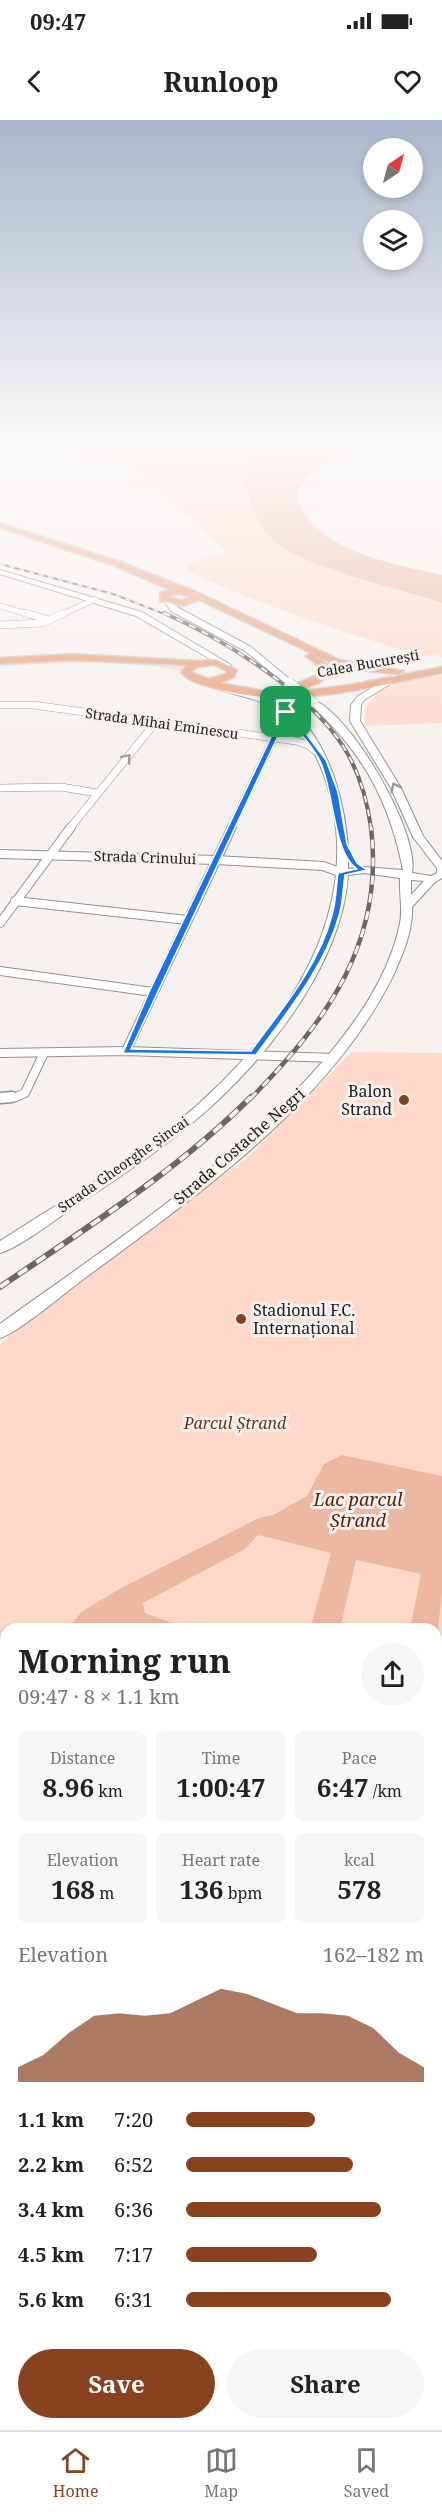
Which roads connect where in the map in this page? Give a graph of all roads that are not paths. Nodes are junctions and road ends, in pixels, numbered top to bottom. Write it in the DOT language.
graph roads {
  1 [pos="85,554"];
  2 [pos="94,557"];
  3 [pos="0,572"];
  4 [pos="181,591"];
  5 [pos="95,599"];
  6 [pos="166,599"];
  7 [pos="191,599"];
  8 [pos="0,606"];
  9 [pos="185,614"];
  10 [pos="32,615"];
  11 [pos="50,621"];
  12 [pos="21,624"];
  13 [pos="0,625"];
  14 [pos="196,647"];
  15 [pos="0,661"];
  16 [pos="199,663"];
  17 [pos="226,665"];
  18 [pos="0,666"];
  19 [pos="440,667"];
  20 [pos="186,672"];
  21 [pos="398,675"];
  22 [pos="230,676"];
  23 [pos="201,681"];
  24 [pos="288,686"];
  25 [pos="227,689"];
  26 [pos="0,705"];
  27 [pos="286,712"];
  28 [pos="156,722"];
  29 [pos="274,739"];
  30 [pos="320,754"];
  31 [pos="0,788"];
  32 [pos="97,793"];
  33 [pos="397,819"];
  34 [pos="420,840"];
  35 [pos="344,844"];
  36 [pos="0,854"];
  37 [pos="49,854"];
  38 [pos="216,860"];
  39 [pos="364,870"];
  40 [pos="342,873"];
  41 [pos="405,875"];
  42 [pos="432,879"];
  43 [pos="15,901"];
  44 [pos="409,904"];
  45 [pos="187,920"];
  46 [pos="0,923"];
  47 [pos="0,971"];
  48 [pos="153,992"];
  49 [pos="126,1051"];
  50 [pos="0,1053"];
  51 [pos="44,1053"];
  52 [pos="253,1053"];
  53 [pos="334,1058"];
  54 [pos="0,1098"];
  55 [pos="0,1248"];
  56 [pos="0,1332"];
  1 -- 2 [label="main road"];
  2 -- 4 [label="main road"];
  2 -- 6 [label="main road"];
  3 -- 5 [label="main road"];
  4 -- 6 [label="main road"];
  4 -- 7 [label="main road"];
  5 -- 11 [label="street"];
  5 -- 14 [label="main road"];
  6 -- 7 [label="main road"];
  6 -- 9 [label="main road, Strada Costache Negri"];
  7 -- 9 [label="main road"];
  7 -- 21 [label="main road"];
  7 -- 24 [label="main road"];
  8 -- 10 [label="street"];
  9 -- 24 [label="main road, Strada Costache Negri"];
  10 -- 11 [label="street"];
  10 -- 12 [label="street"];
  11 -- 12 [label="street"];
  12 -- 13 [label="street"];
  14 -- 16 [label="main road"];
  14 -- 17 [label="main road"];
  15 -- 16 [label="main road"];
  16 -- 17 [label="main road"];
  16 -- 20 [label="main road"];
  17 -- 22 [label="main road"];
  18 -- 20 [label="main road"];
  19 -- 21 [label="main road, Calea București"];
  20 -- 23 [label="main road, Calea București"];
  21 -- 24 [label="main road, Calea București"];
  21 -- 25 [label="main road, Calea București"];
  34 -- 21 [label="main road, Strada Costache Negri, one-way"];
  22 -- 23 [label="main road"];
  22 -- 24 [label="main road, Calea București"];
  23 -- 25 [label="main road, Calea București"];
  24 -- 33 [label="main road, Strada Costache Negri, bridge"];
  25 -- 27 [label="main road, Strada Gheorghe Șincai"];
  26 -- 28 [label="street, Strada Mihai Eminescu"];
  27 -- 29 [label="street"];
  27 -- 30 [label="main road, Strada Gheorghe Șincai"];
  28 -- 29 [label="street, Strada Mihai Eminescu"];
  32 -- 28 [label="street, one-way"];
  29 -- 30 [label="street, Strada Mihai Eminescu"];
  29 -- 38 [label="street"];
  30 -- 35 [label="main road, Strada Gheorghe Șincai"];
  31 -- 32 [label="street"];
  32 -- 37 [label="street"];
  33 -- 34 [label="main road, Strada Costache Negri"];
  33 -- 41 [label="main road, Strada Costache Negri"];
  34 -- 42 [label="main road, Strada Costache Negri"];
  35 -- 39 [label="main road"];
  35 -- 40 [label="main road, Strada Gheorghe Șincai"];
  36 -- 37 [label="street, Strada Crinului"];
  37 -- 38 [label="street, Strada Crinului"];
  37 -- 43 [label="street"];
  38 -- 40 [label="street, Strada Crinului"];
  38 -- 45 [label="street"];
  39 -- 40 [label="main road, Strada Crinului"];
  39 -- 41 [label="main road, Strada Crinului"];
  40 -- 52 [label="main road, Strada Gheorghe Șincai"];
  41 -- 42 [label="main road, Strada Crinului"];
  41 -- 44 [label="main road, Strada Costache Negri"];
  42 -- 44 [label="main road, Strada Costache Negri"];
  43 -- 45 [label="street"];
  43 -- 46 [label="street"];
  44 -- 53 [label="main road, Strada Costache Negri"];
  45 -- 48 [label="street"];
  47 -- 48 [label="street"];
  48 -- 49 [label="street"];
  49 -- 51 [label="street"];
  49 -- 52 [label="street"];
  50 -- 51 [label="street"];
  51 -- 54 [label="street"];
  52 -- 53 [label="street"];
  52 -- 55 [label="main road, Strada Gheorghe Șincai"];
  53 -- 56 [label="main road, Strada Costache Negri"];
}
